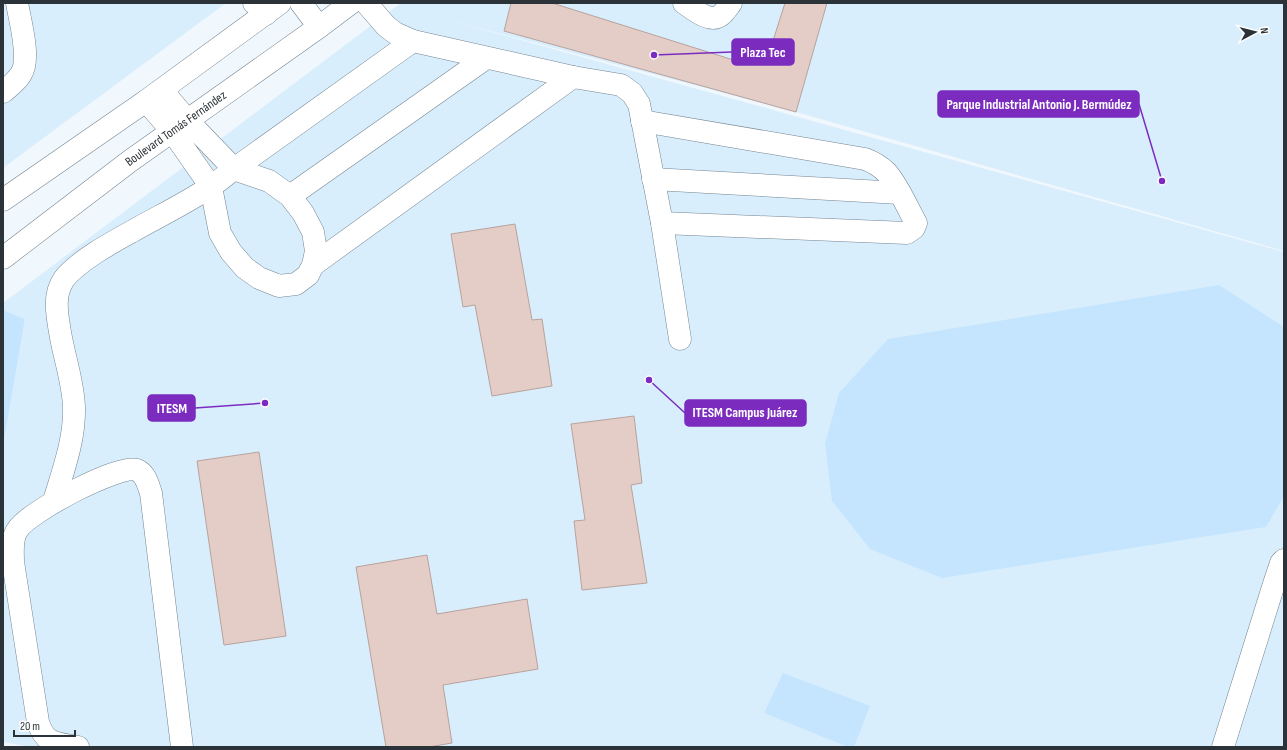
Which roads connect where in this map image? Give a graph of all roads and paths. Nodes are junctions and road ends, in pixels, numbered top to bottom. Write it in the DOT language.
graph roads {
  1 [pos="17,3"];
  2 [pos="301,3"];
  3 [pos="351,3"];
  4 [pos="366,3"];
  5 [pos="684,3"];
  6 [pos="731,3"];
  7 [pos="267,7"];
  8 [pos="319,27"];
  9 [pos="413,41"];
  10 [pos="486,58"];
  11 [pos="573,77"];
  12 [pos="3,92"];
  13 [pos="154,95"];
  14 [pos="642,121"];
  15 [pos="179,126"];
  16 [pos="234,169"];
  17 [pos="654,179"];
  18 [pos="211,187"];
  19 [pos="900,193"];
  20 [pos="290,196"];
  21 [pos="3,200"];
  22 [pos="662,223"];
  23 [pos="3,258"];
  24 [pos="313,265"];
  25 [pos="680,339"];
  26 [pos="54,501"];
  27 [pos="1284,560"];
  28 [pos="1279,585"];
  29 [pos="78,747"];
  30 [pos="182,747"];
  31 [pos="1223,747"];
  1 -- 12 [label="main road"];
  2 -- 8 [label="main road"];
  3 -- 8 [label="main road, Boulevard Tomás Fernández"];
  4 -- 9 [label="main road"];
  5 -- 6 [label="main road"];
  7 -- 13 [label="main road"];
  8 -- 15 [label="main road, Boulevard Tomás Fernández"];
  9 -- 10 [label="main road"];
  9 -- 16 [label="main road"];
  10 -- 11 [label="main road"];
  10 -- 20 [label="main road"];
  11 -- 14 [label="main road"];
  11 -- 24 [label="main road"];
  13 -- 15 [label="main road"];
  13 -- 21 [label="main road"];
  14 -- 17 [label="main road"];
  14 -- 19 [label="main road"];
  15 -- 16 [label="main road"];
  15 -- 18 [label="main road"];
  15 -- 23 [label="main road, Boulevard Tomás Fernández"];
  16 -- 18 [label="main road"];
  16 -- 20 [label="main road"];
  17 -- 19 [label="main road"];
  17 -- 22 [label="main road"];
  18 -- 24 [label="main road"];
  18 -- 26 [label="main road"];
  19 -- 22 [label="main road"];
  20 -- 24 [label="main road"];
  22 -- 25 [label="main road"];
  26 -- 29 [label="main road"];
  26 -- 30 [label="main road"];
  27 -- 28 [label="main road"];
  28 -- 31 [label="main road"];
}
